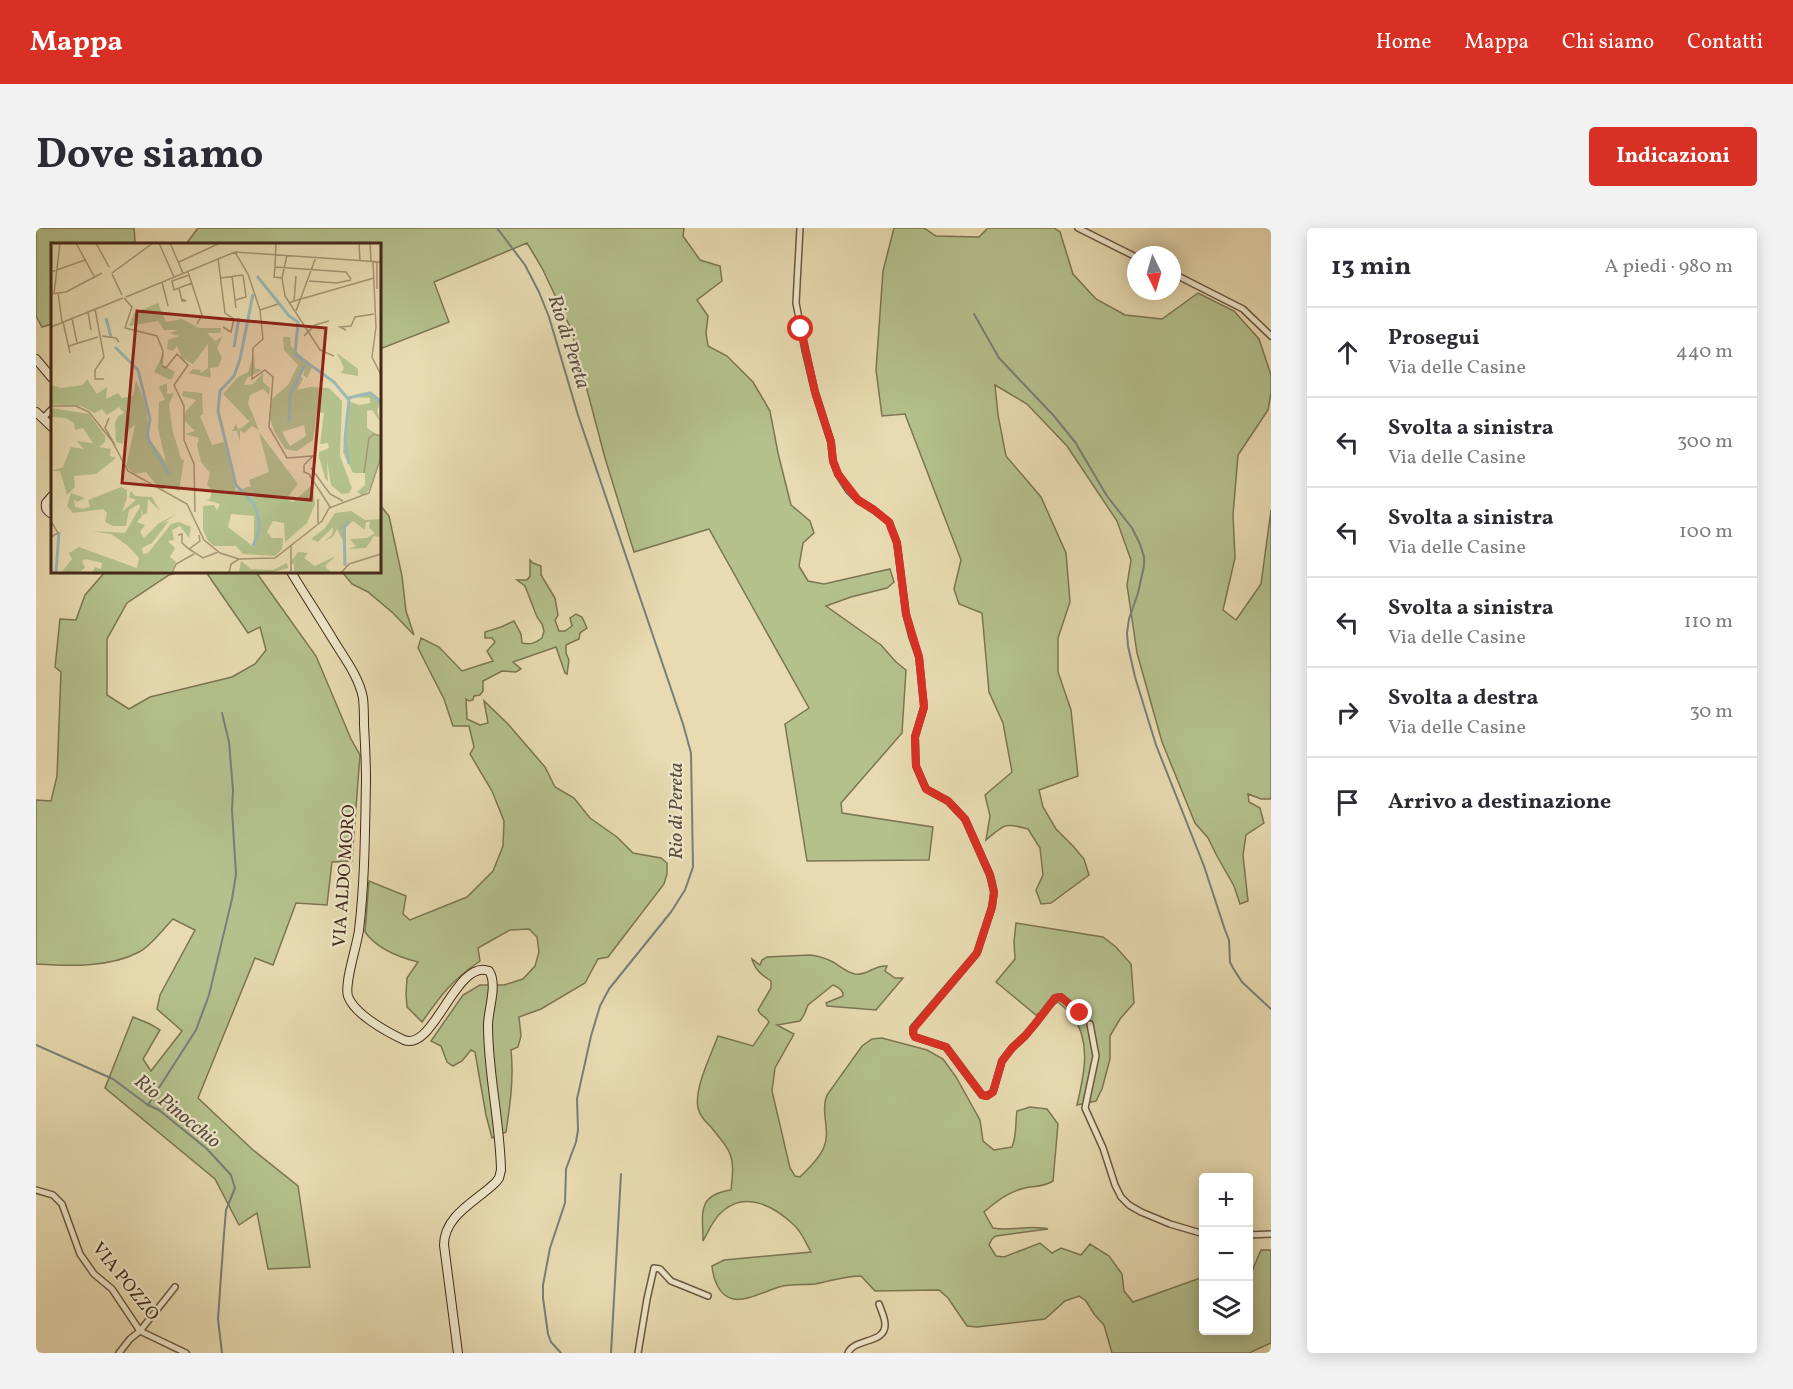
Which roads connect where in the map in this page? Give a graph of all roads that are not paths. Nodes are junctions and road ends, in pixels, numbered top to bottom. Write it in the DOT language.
graph roads {
  1 [pos="800,228"];
  2 [pos="1078,228"];
  3 [pos="1127,252"];
  4 [pos="1181,278"];
  5 [pos="1271,336"];
  6 [pos="36,359"];
  7 [pos="51,377"];
  8 [pos="51,410"];
  9 [pos="36,412"];
  10 [pos="43,418"];
  11 [pos="51,426"];
  12 [pos="51,497"];
  13 [pos="51,513"];
  14 [pos="292,573"];
  15 [pos="1080,1013"];
  16 [pos="1090,1024"];
  17 [pos="36,1190"];
  18 [pos="1199,1233"];
  19 [pos="1271,1234"];
  20 [pos="1253,1235"];
  21 [pos="175,1287"];
  22 [pos="708,1296"];
  23 [pos="879,1304"];
  24 [pos="140,1331"];
  25 [pos="119,1353"];
  26 [pos="186,1353"];
  27 [pos="458,1353"];
  28 [pos="638,1353"];
  29 [pos="849,1353"];
  1 -- 15 [label="street"];
  2 -- 3 [label="street"];
  4 -- 5 [label="street"];
  6 -- 7 [label="main road"];
  8 -- 10 [label="street"];
  9 -- 10 [label="main road"];
  10 -- 11 [label="main road"];
  12 -- 13 [label="main road"];
  14 -- 27 [label="main road, VIA ALDO MORO"];
  16 -- 18 [label="street"];
  17 -- 24 [label="street, VIA POZZO"];
  19 -- 20 [label="street"];
  21 -- 24 [label="street, VIA POZZO"];
  22 -- 28 [label="street"];
  23 -- 29 [label="street"];
  24 -- 25 [label="street, VIA POZZO"];
  24 -- 26 [label="street, VIA POZZO"];
}
